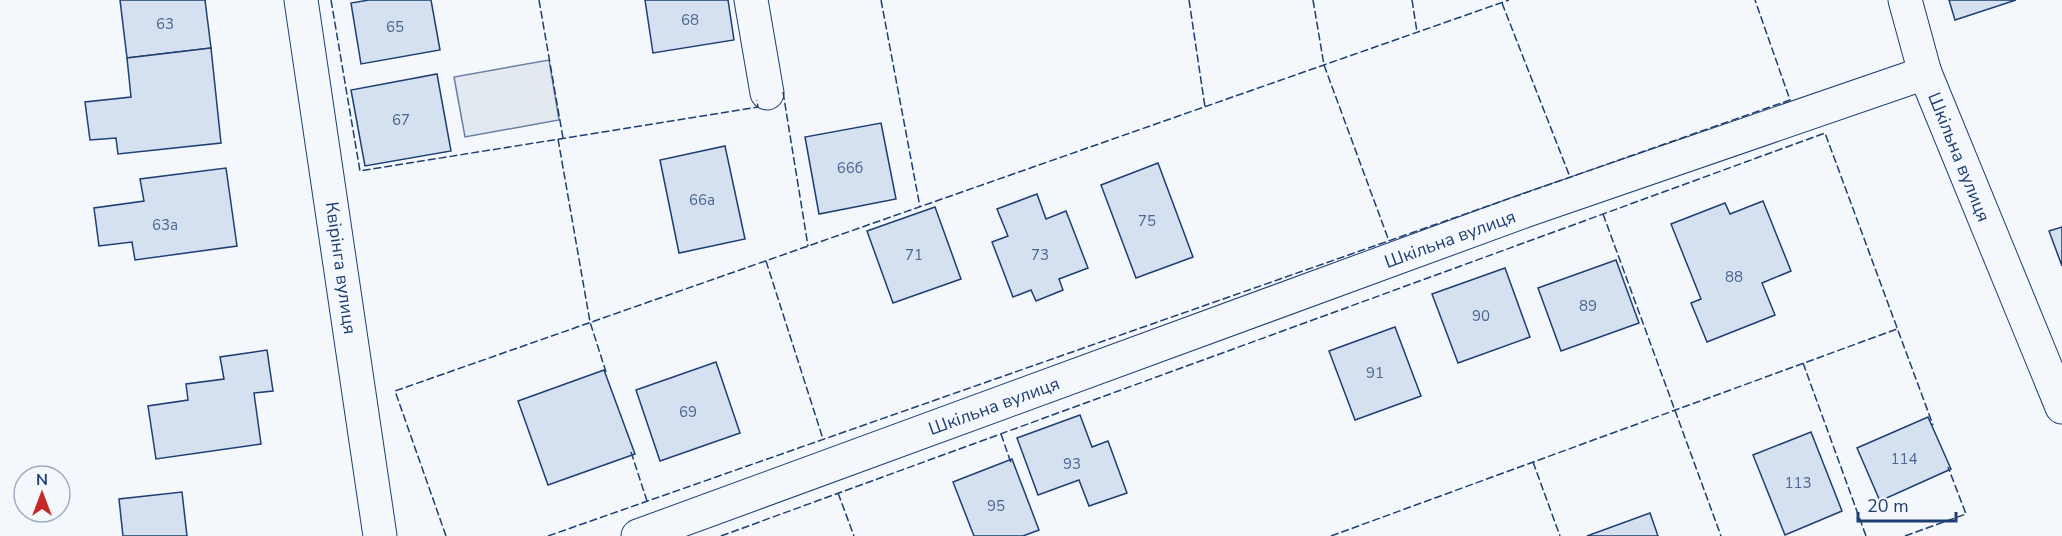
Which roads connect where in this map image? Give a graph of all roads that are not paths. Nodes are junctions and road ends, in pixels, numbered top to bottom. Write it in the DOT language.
graph roads {
  1 [pos="301,0"];
  2 [pos="752,0"];
  3 [pos="1905,0"];
  4 [pos="1925,73"];
  5 [pos="767,93"];
  6 [pos="2062,407"];
  7 [pos="380,536"];
  8 [pos="638,536"];
  1 -- 7 [label="street, Квірінга вулиця"];
  2 -- 5 [label="street"];
  3 -- 4 [label="street"];
  4 -- 6 [label="street, Шкільна вулиця"];
  4 -- 8 [label="street, Шкільна вулиця"];
}
